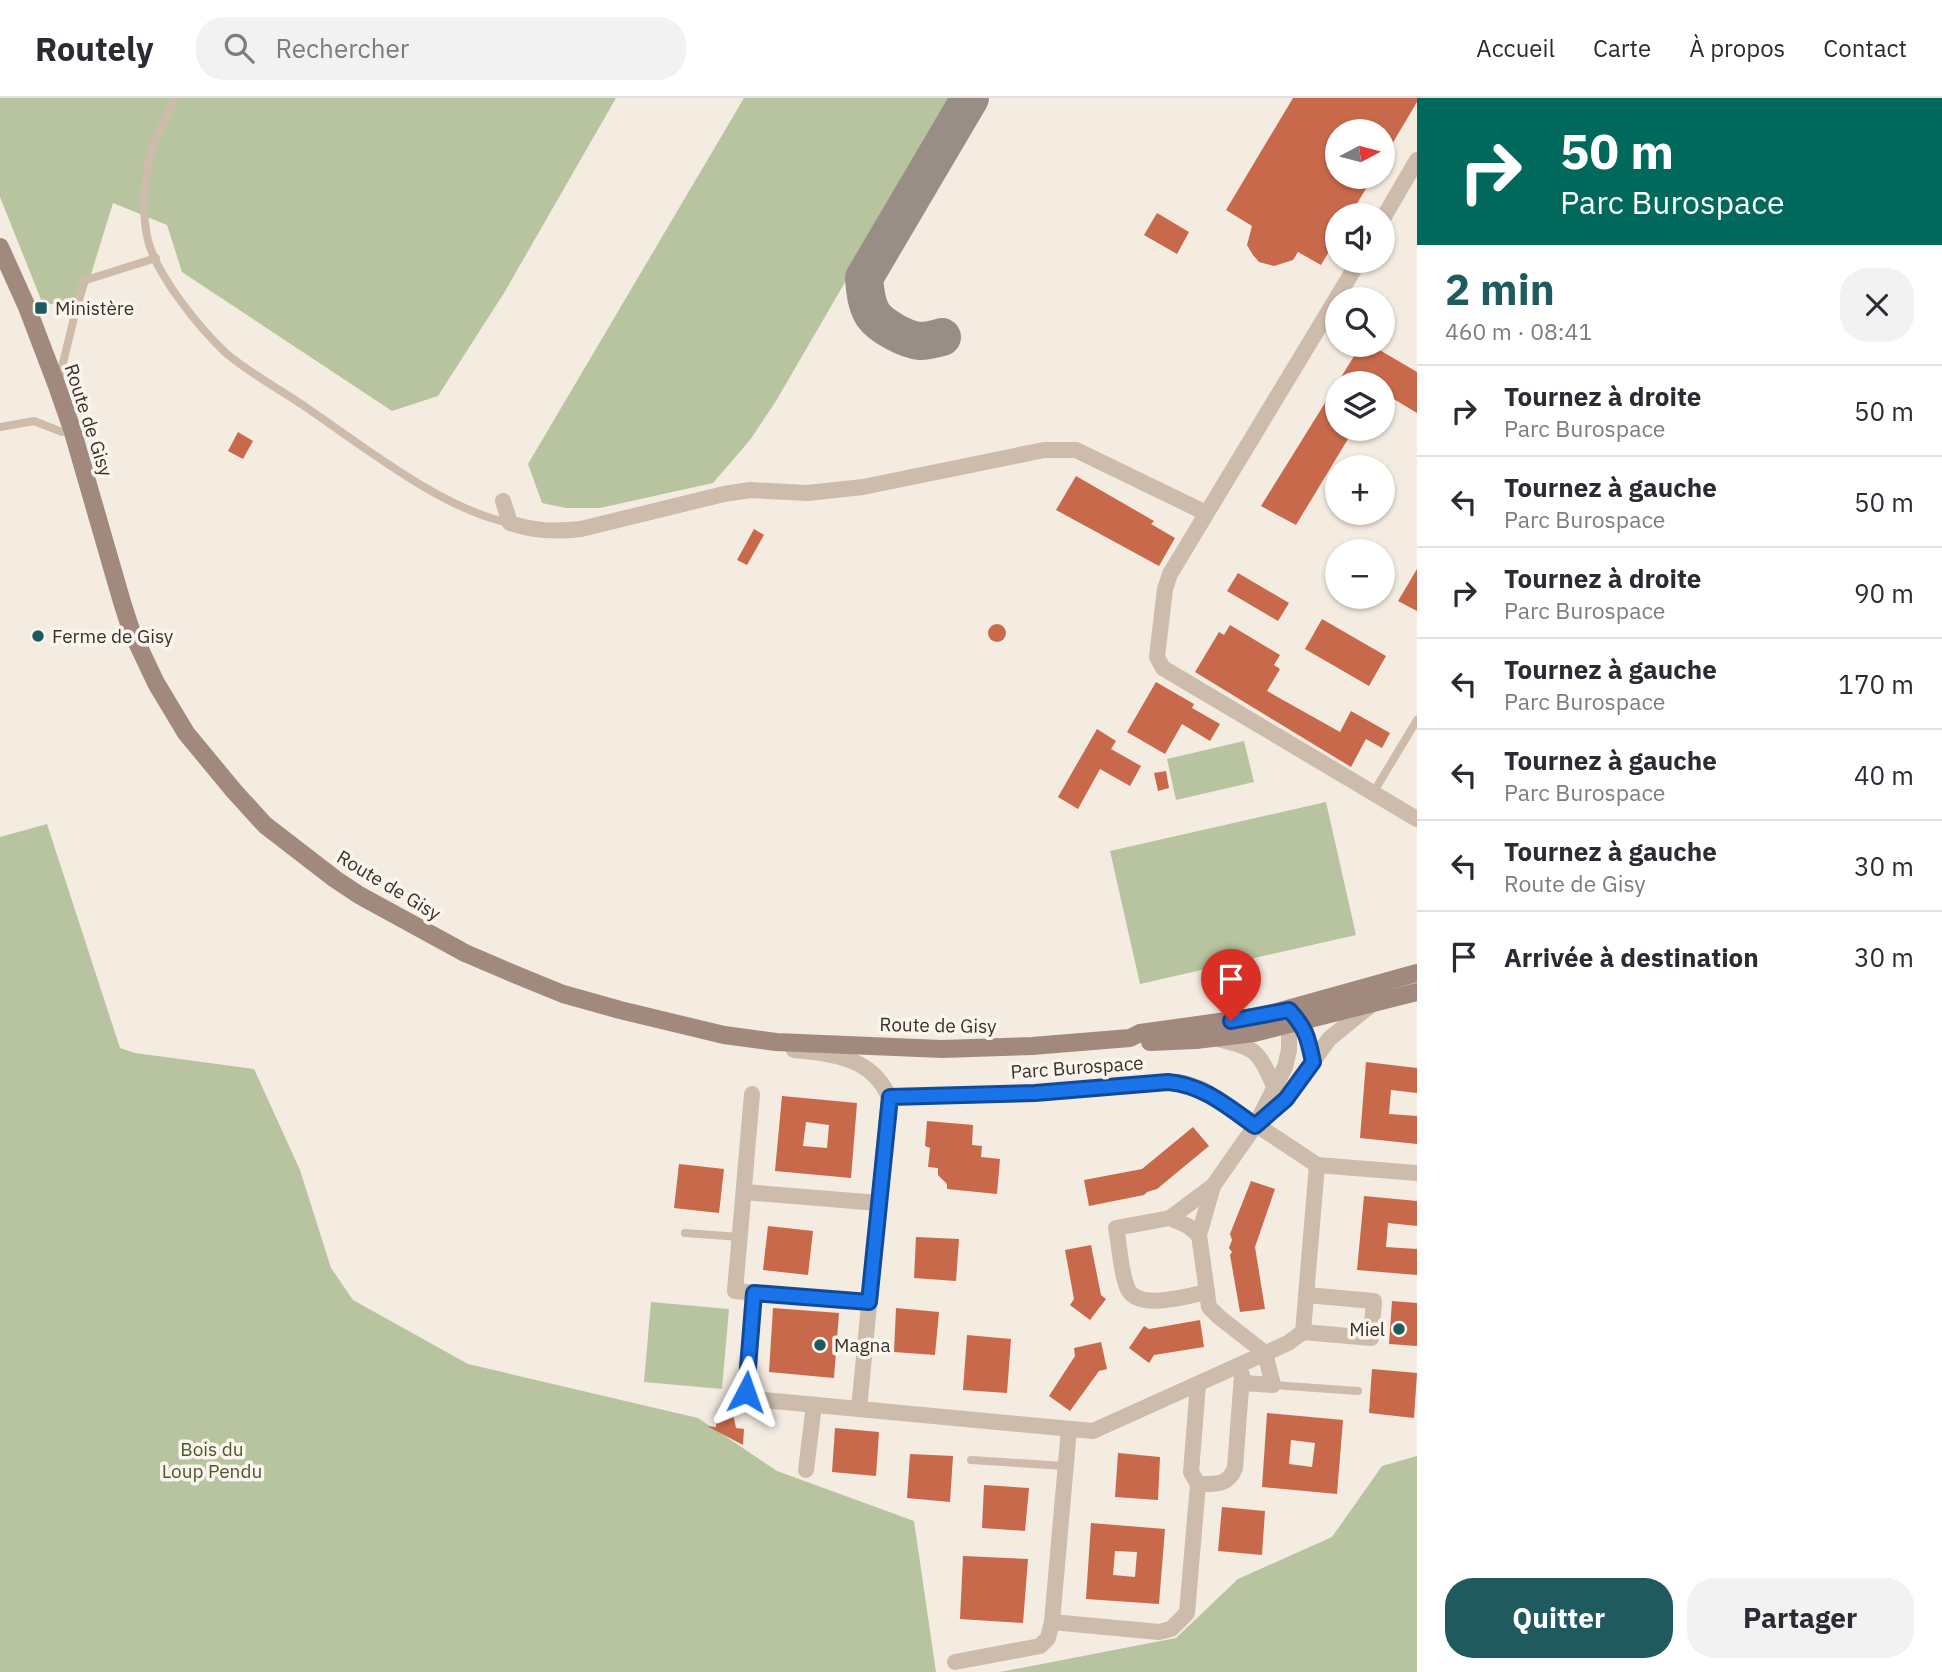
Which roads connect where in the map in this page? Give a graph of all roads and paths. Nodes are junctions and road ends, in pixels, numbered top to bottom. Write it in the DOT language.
graph roads {
  1 [pos="176,98"];
  2 [pos="1417,160"];
  3 [pos="1392,203"];
  4 [pos="0,247"];
  5 [pos="156,258"];
  6 [pos="1352,273"];
  7 [pos="57,386"];
  8 [pos="0,427"];
  9 [pos="67,430"];
  10 [pos="503,500"];
  11 [pos="1206,513"];
  12 [pos="510,523"];
  13 [pos="1417,720"];
  14 [pos="1373,793"];
  15 [pos="1417,819"];
  16 [pos="1417,973"];
  17 [pos="1417,992"];
  18 [pos="1371,1005"];
  19 [pos="1293,1019"];
  20 [pos="724,1035"];
  21 [pos="1130,1038"];
  22 [pos="1215,1038"];
  23 [pos="1313,1062"];
  24 [pos="1274,1086"];
  25 [pos="752,1094"];
  26 [pos="890,1097"];
  27 [pos="1255,1126"];
  28 [pos="1317,1165"];
  29 [pos="1417,1173"];
  30 [pos="1213,1186"];
  31 [pos="744,1192"];
  32 [pos="879,1203"];
  33 [pos="1170,1218"];
  34 [pos="685,1233"];
  35 [pos="1199,1235"];
  36 [pos="740,1237"];
  37 [pos="1207,1292"];
  38 [pos="754,1293"];
  39 [pos="1306,1295"];
  40 [pos="869,1302"];
  41 [pos="1303,1332"];
  42 [pos="1265,1353"];
  43 [pos="1241,1364"];
  44 [pos="1243,1383"];
  45 [pos="1198,1384"];
  46 [pos="1273,1385"];
  47 [pos="1358,1391"];
  48 [pos="814,1405"];
  49 [pos="859,1409"];
  50 [pos="1069,1429"];
  51 [pos="971,1460"];
  52 [pos="1065,1466"];
  53 [pos="806,1470"];
  54 [pos="1198,1484"];
  55 [pos="1052,1622"];
  56 [pos="955,1662"];
  1 -- 5 [label="lane"];
  2 -- 3 [label="street"];
  4 -- 7 [label="street, Route de Gisy"];
  5 -- 7 [label="lane"];
  5 -- 12 [label="lane"];
  6 -- 11 [label="street"];
  7 -- 9 [label="street, Route de Gisy"];
  8 -- 9 [label="lane"];
  9 -- 20 [label="street, Route de Gisy"];
  10 -- 12 [label="street"];
  11 -- 12 [label="street"];
  11 -- 14 [label="street"];
  13 -- 14 [label="lane"];
  14 -- 15 [label="street"];
  16 -- 19 [label="street, Route de Gisy"];
  17 -- 18 [label="street, Route de Gisy"];
  18 -- 19 [label="street, Route de Gisy"];
  18 -- 23 [label="street"];
  19 -- 21 [label="street, Route de Gisy"];
  19 -- 22 [label="street, Route de Gisy"];
  19 -- 23 [label="street"];
  19 -- 24 [label="street"];
  20 -- 21 [label="street, Route de Gisy"];
  20 -- 26 [label="street"];
  21 -- 22 [label="street, Route de Gisy"];
  22 -- 24 [label="street"];
  23 -- 27 [label="street"];
  24 -- 27 [label="street"];
  25 -- 31 [label="street"];
  26 -- 27 [label="street, Parc Burospace"];
  26 -- 32 [label="street"];
  27 -- 28 [label="street, Parc Burospace"];
  27 -- 30 [label="street"];
  28 -- 29 [label="street, Parc Burospace"];
  28 -- 39 [label="street"];
  30 -- 33 [label="street"];
  30 -- 35 [label="street"];
  31 -- 32 [label="street"];
  31 -- 36 [label="street"];
  32 -- 40 [label="street"];
  33 -- 35 [label="street"];
  33 -- 37 [label="street"];
  34 -- 36 [label="lane"];
  35 -- 37 [label="street"];
  36 -- 38 [label="street"];
  37 -- 42 [label="street"];
  38 -- 40 [label="street"];
  38 -- 48 [label="street"];
  39 -- 41 [label="street"];
  39 -- 41 [label="street"];
  40 -- 49 [label="street"];
  41 -- 42 [label="street"];
  42 -- 43 [label="street"];
  42 -- 46 [label="street"];
  43 -- 44 [label="street"];
  43 -- 45 [label="street"];
  44 -- 46 [label="street"];
  44 -- 54 [label="street"];
  45 -- 50 [label="street"];
  45 -- 54 [label="street"];
  46 -- 47 [label="lane"];
  48 -- 49 [label="street"];
  48 -- 53 [label="street"];
  49 -- 50 [label="street"];
  50 -- 52 [label="street"];
  51 -- 52 [label="lane"];
  52 -- 55 [label="street"];
  54 -- 55 [label="street"];
  55 -- 56 [label="street"];
}
